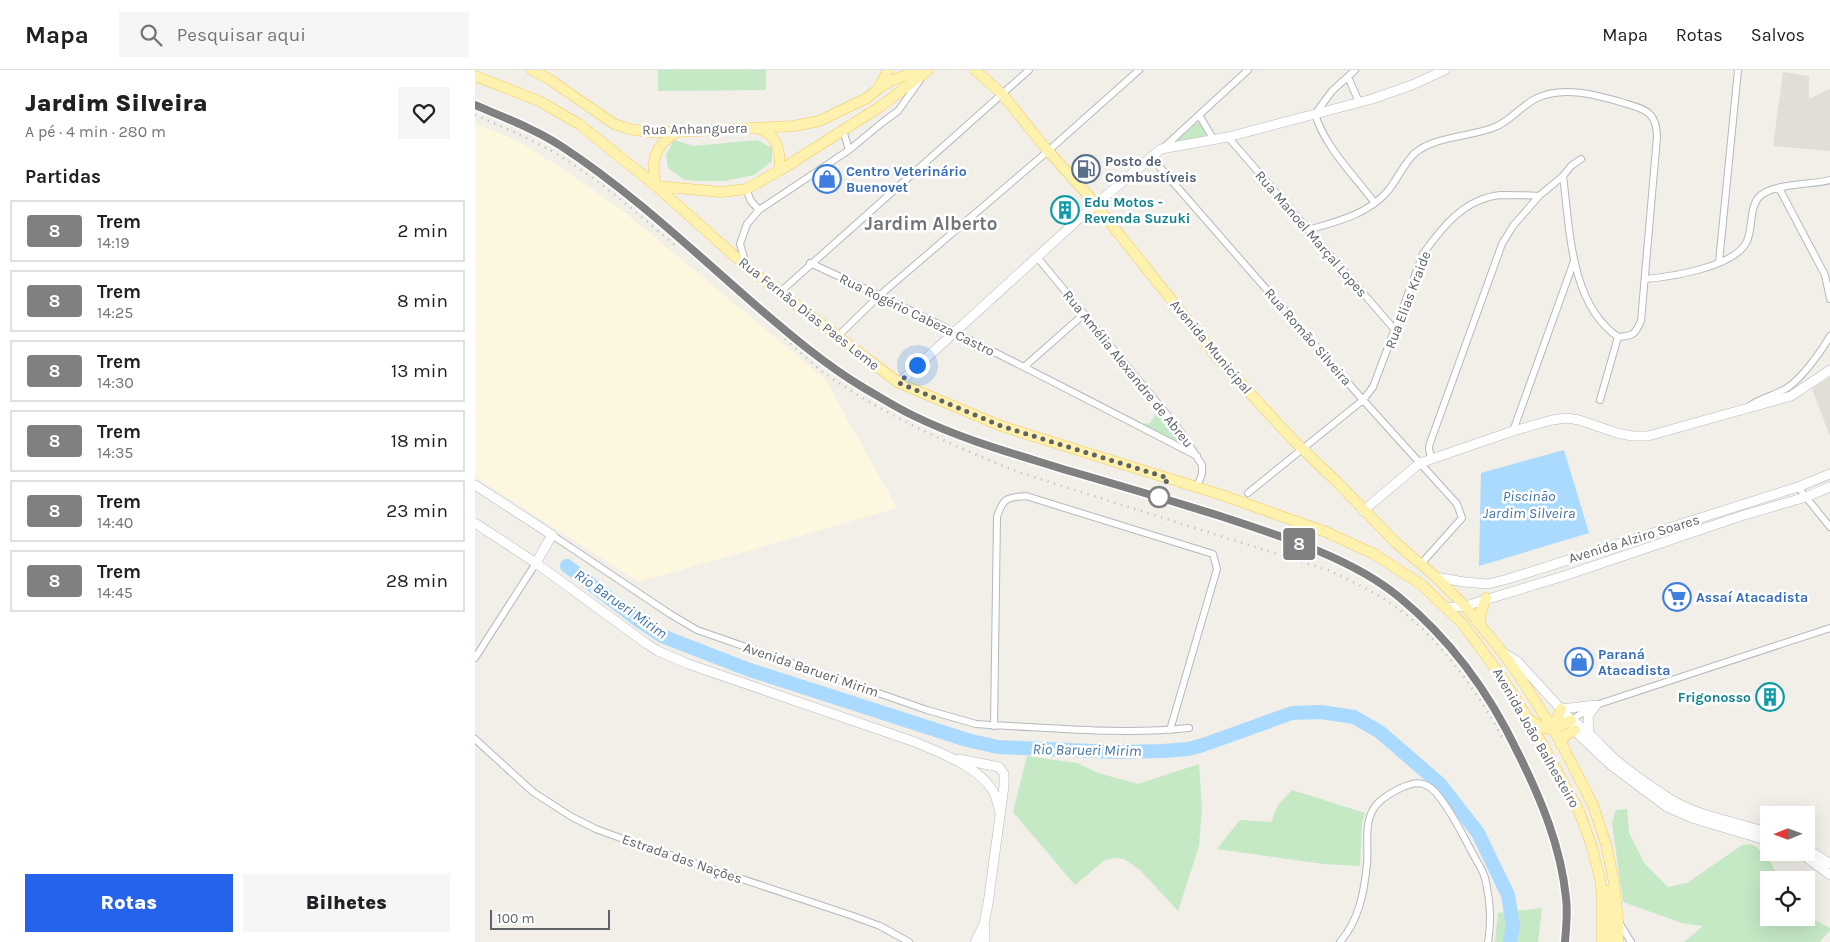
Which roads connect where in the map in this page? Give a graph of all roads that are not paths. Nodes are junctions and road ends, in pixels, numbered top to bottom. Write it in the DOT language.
graph roads {
  1 [pos="532,70"];
  2 [pos="888,70"];
  3 [pos="975,70"];
  4 [pos="1029,70"];
  5 [pos="1139,70"];
  6 [pos="1248,70"];
  7 [pos="1355,70"];
  8 [pos="1445,70"];
  9 [pos="1738,70"];
  10 [pos="923,71"];
  11 [pos="475,76"];
  12 [pos="1348,76"];
  13 [pos="878,89"];
  14 [pos="1002,94"];
  15 [pos="1359,102"];
  16 [pos="1315,114"];
  17 [pos="1199,115"];
  18 [pos="756,128"];
  19 [pos="843,130"];
  20 [pos="676,132"];
  21 [pos="1228,137"];
  22 [pos="1214,140"];
  23 [pos="849,150"];
  24 [pos="1161,150"];
  25 [pos="1048,151"];
  26 [pos="1151,157"];
  27 [pos="1581,159"];
  28 [pos="779,170"];
  29 [pos="1563,176"];
  30 [pos="1830,180"];
  31 [pos="656,186"];
  32 [pos="1779,188"];
  33 [pos="746,189"];
  34 [pos="1539,196"];
  35 [pos="1374,202"];
  36 [pos="1096,206"];
  37 [pos="759,210"];
  38 [pos="1308,230"];
  39 [pos="1037,257"];
  40 [pos="1574,261"];
  41 [pos="1719,262"];
  42 [pos="810,263"];
  43 [pos="748,268"];
  44 [pos="1827,273"];
  45 [pos="1645,279"];
  46 [pos="779,292"];
  47 [pos="880,295"];
  48 [pos="1830,299"];
  49 [pos="1083,314"];
  50 [pos="1395,330"];
  51 [pos="953,331"];
  52 [pos="838,336"];
  53 [pos="1830,336"];
  54 [pos="1618,337"];
  55 [pos="1024,367"];
  56 [pos="1830,370"];
  57 [pos="899,383"];
  58 [pos="1363,400"];
  59 [pos="1600,400"];
  60 [pos="1743,411"];
  61 [pos="1513,431"];
  62 [pos="1184,436"];
  63 [pos="1175,445"];
  64 [pos="1304,449"];
  65 [pos="1197,456"];
  66 [pos="1431,459"];
  67 [pos="1421,463"];
  68 [pos="1830,474"];
  69 [pos="475,485"];
  70 [pos="1830,486"];
  71 [pos="1197,487"];
  72 [pos="1798,487"];
  73 [pos="1249,492"];
  74 [pos="1806,497"];
  75 [pos="1363,510"];
  76 [pos="475,523"];
  77 [pos="1830,525"];
  78 [pos="552,535"];
  79 [pos="536,563"];
  80 [pos="1420,565"];
  81 [pos="1436,577"];
  82 [pos="1422,585"];
  83 [pos="1486,598"];
  84 [pos="1465,606"];
  85 [pos="1446,608"];
  86 [pos="1480,623"];
  87 [pos="1830,628"];
  88 [pos="1502,652"];
  89 [pos="475,658"];
  90 [pos="1596,705"];
  91 [pos="1561,709"];
  92 [pos="1529,720"];
  93 [pos="1571,720"];
  94 [pos="994,726"];
  95 [pos="1189,728"];
  96 [pos="1170,730"];
  97 [pos="1552,730"];
  98 [pos="1575,730"];
  99 [pos="1589,733"];
  100 [pos="475,739"];
  101 [pos="1561,745"];
  102 [pos="944,754"];
  103 [pos="1593,805"];
  104 [pos="1579,811"];
  105 [pos="1000,813"];
  106 [pos="1760,830"];
  107 [pos="1760,838"];
  108 [pos="1815,854"];
  109 [pos="1811,861"];
  110 [pos="1830,864"];
  111 [pos="1830,876"];
  112 [pos="1600,880"];
  113 [pos="1618,921"];
  114 [pos="984,924"];
  115 [pos="909,942"];
  116 [pos="975,942"];
  117 [pos="985,942"];
  118 [pos="1340,942"];
  119 [pos="1488,942"];
  120 [pos="1602,942"];
  121 [pos="1610,942"];
  122 [pos="1618,942"];
  123 [pos="1631,942"];
  1 -- 20 [label="main road, Rua Anhanguera"];
  2 -- 13 [label="main road"];
  3 -- 14 [label="main road, Avenida Municipal"];
  4 -- 14 [label="street"];
  5 -- 25 [label="street"];
  6 -- 17 [label="street"];
  7 -- 12 [label="street"];
  8 -- 15 [label="street"];
  9 -- 41 [label="street"];
  10 -- 13 [label="main road, Rua Anhanguera"];
  10 -- 19 [label="main road"];
  10 -- 23 [label="street"];
  11 -- 31 [label="main road, Rua Fernão Dias Paes Leme"];
  12 -- 15 [label="street"];
  12 -- 16 [label="street"];
  13 -- 18 [label="main road, Rua Anhanguera"];
  14 -- 25 [label="main road, Avenida Municipal"];
  14 -- 42 [label="street"];
  15 -- 16 [label="street"];
  16 -- 21 [label="street"];
  16 -- 35 [label="street"];
  17 -- 22 [label="street"];
  17 -- 24 [label="street"];
  18 -- 20 [label="main road, Rua Anhanguera"];
  18 -- 28 [label="main road"];
  19 -- 23 [label="street"];
  19 -- 28 [label="main road"];
  20 -- 31 [label="main road"];
  21 -- 22 [label="street"];
  21 -- 38 [label="street, Rua Manoel Marçal Lopes"];
  22 -- 24 [label="street"];
  23 -- 37 [label="street"];
  24 -- 26 [label="street"];
  25 -- 36 [label="main road, Avenida Municipal"];
  25 -- 47 [label="street"];
  26 -- 36 [label="street"];
  26 -- 58 [label="street, Rua Romão Silveira"];
  27 -- 29 [label="street"];
  28 -- 33 [label="main road"];
  29 -- 34 [label="street"];
  29 -- 40 [label="street"];
  30 -- 32 [label="street"];
  31 -- 33 [label="main road"];
  31 -- 43 [label="main road, Rua Fernão Dias Paes Leme"];
  32 -- 41 [label="street"];
  32 -- 44 [label="street"];
  33 -- 37 [label="street"];
  34 -- 50 [label="street, Rua Elias Kraide"];
  34 -- 66 [label="street"];
  35 -- 38 [label="street"];
  35 -- 45 [label="street"];
  36 -- 39 [label="street"];
  36 -- 64 [label="main road, Avenida Municipal"];
  37 -- 43 [label="street"];
  38 -- 50 [label="street, Rua Manoel Marçal Lopes"];
  39 -- 49 [label="street, Rua Amélia Alexandre de Abreu"];
  39 -- 51 [label="street"];
  40 -- 54 [label="street"];
  40 -- 61 [label="street"];
  41 -- 45 [label="street"];
  42 -- 46 [label="street"];
  42 -- 47 [label="street, Rua Rogério Cabeza Castro"];
  43 -- 46 [label="main road, Rua Fernão Dias Paes Leme"];
  44 -- 48 [label="street"];
  45 -- 54 [label="street"];
  46 -- 52 [label="main road, Rua Fernão Dias Paes Leme"];
  47 -- 51 [label="street, Rua Rogério Cabeza Castro"];
  47 -- 52 [label="street"];
  49 -- 55 [label="street"];
  49 -- 62 [label="street, Rua Amélia Alexandre de Abreu"];
  50 -- 58 [label="street, Rua Elias Kraide"];
  51 -- 55 [label="street, Rua Rogério Cabeza Castro"];
  51 -- 57 [label="street"];
  52 -- 57 [label="main road, Rua Fernão Dias Paes Leme"];
  53 -- 60 [label="street"];
  54 -- 59 [label="street"];
  55 -- 63 [label="street, Rua Rogério Cabeza Castro"];
  56 -- 60 [label="street"];
  57 -- 71 [label="main road, Rua Fernão Dias Paes Leme"];
  58 -- 64 [label="street, Rua Elias Kraide"];
  58 -- 67 [label="street, Rua Romão Silveira"];
  60 -- 61 [label="street"];
  61 -- 66 [label="street"];
  62 -- 63 [label="street"];
  62 -- 65 [label="street, Rua Amélia Alexandre de Abreu"];
  63 -- 65 [label="street, Rua Rogério Cabeza Castro"];
  64 -- 73 [label="street, Rua Elias Kraide"];
  64 -- 75 [label="main road, Avenida Municipal"];
  65 -- 71 [label="street, Rua Amélia Alexandre de Abreu"];
  66 -- 67 [label="street"];
  67 -- 75 [label="street"];
  67 -- 80 [label="street, Rua Romão Silveira"];
  68 -- 72 [label="street, Avenida Alziro Soares"];
  69 -- 78 [label="street, Avenida Barueri Mirim"];
  70 -- 74 [label="street, Avenida Alziro Soares"];
  71 -- 82 [label="main road, Rua Fernão Dias Paes Leme"];
  72 -- 74 [label="street"];
  72 -- 81 [label="street, Avenida Alziro Soares"];
  74 -- 77 [label="street"];
  74 -- 83 [label="street, Avenida Alziro Soares"];
  75 -- 80 [label="main road, Avenida Municipal"];
  76 -- 79 [label="street"];
  78 -- 79 [label="street"];
  78 -- 94 [label="street, Avenida Barueri Mirim"];
  79 -- 89 [label="street"];
  79 -- 102 [label="street"];
  80 -- 81 [label="main road, Avenida Municipal"];
  80 -- 82 [label="main road"];
  81 -- 84 [label="main road, Avenida Municipal"];
  82 -- 85 [label="main road, Rua Fernão Dias Paes Leme"];
  83 -- 84 [label="street, Avenida Alziro Soares"];
  83 -- 86 [label="main road"];
  84 -- 85 [label="street, Avenida Alziro Soares"];
  84 -- 86 [label="main road, Avenida João Balhesteiro"];
  85 -- 92 [label="main road, Avenida João Balhesteiro"];
  86 -- 88 [label="main road, Avenida João Balhesteiro"];
  87 -- 90 [label="street"];
  88 -- 91 [label="street"];
  88 -- 97 [label="main road, Avenida João Balhesteiro"];
  90 -- 91 [label="street"];
  90 -- 93 [label="street"];
  90 -- 99 [label="street"];
  91 -- 93 [label="street"];
  91 -- 97 [label="main road"];
  92 -- 97 [label="main road"];
  92 -- 104 [label="main road, Avenida João Balhesteiro"];
  93 -- 97 [label="main road"];
  93 -- 98 [label="street"];
  93 -- 99 [label="street"];
  94 -- 96 [label="street, Avenida Barueri Mirim"];
  94 -- 96 [label="street"];
  95 -- 96 [label="street, Avenida Barueri Mirim"];
  97 -- 101 [label="main road, Avenida João Balhesteiro"];
  98 -- 101 [label="main road"];
  98 -- 107 [label="street"];
  99 -- 106 [label="street"];
  100 -- 115 [label="street, Estrada das Nações"];
  101 -- 103 [label="main road, Avenida João Balhesteiro"];
  102 -- 105 [label="street"];
  102 -- 105 [label="street"];
  103 -- 104 [label="main road"];
  103 -- 113 [label="main road, Avenida João Balhesteiro"];
  104 -- 112 [label="main road, Avenida João Balhesteiro"];
  105 -- 114 [label="street"];
  108 -- 110 [label="street"];
  109 -- 111 [label="street"];
  112 -- 120 [label="main road, Avenida João Balhesteiro"];
  112 -- 121 [label="main road"];
  113 -- 122 [label="main road, Avenida João Balhesteiro"];
  113 -- 123 [label="street"];
  114 -- 116 [label="street"];
  114 -- 117 [label="street"];
  118 -- 119 [label="street"];
}
